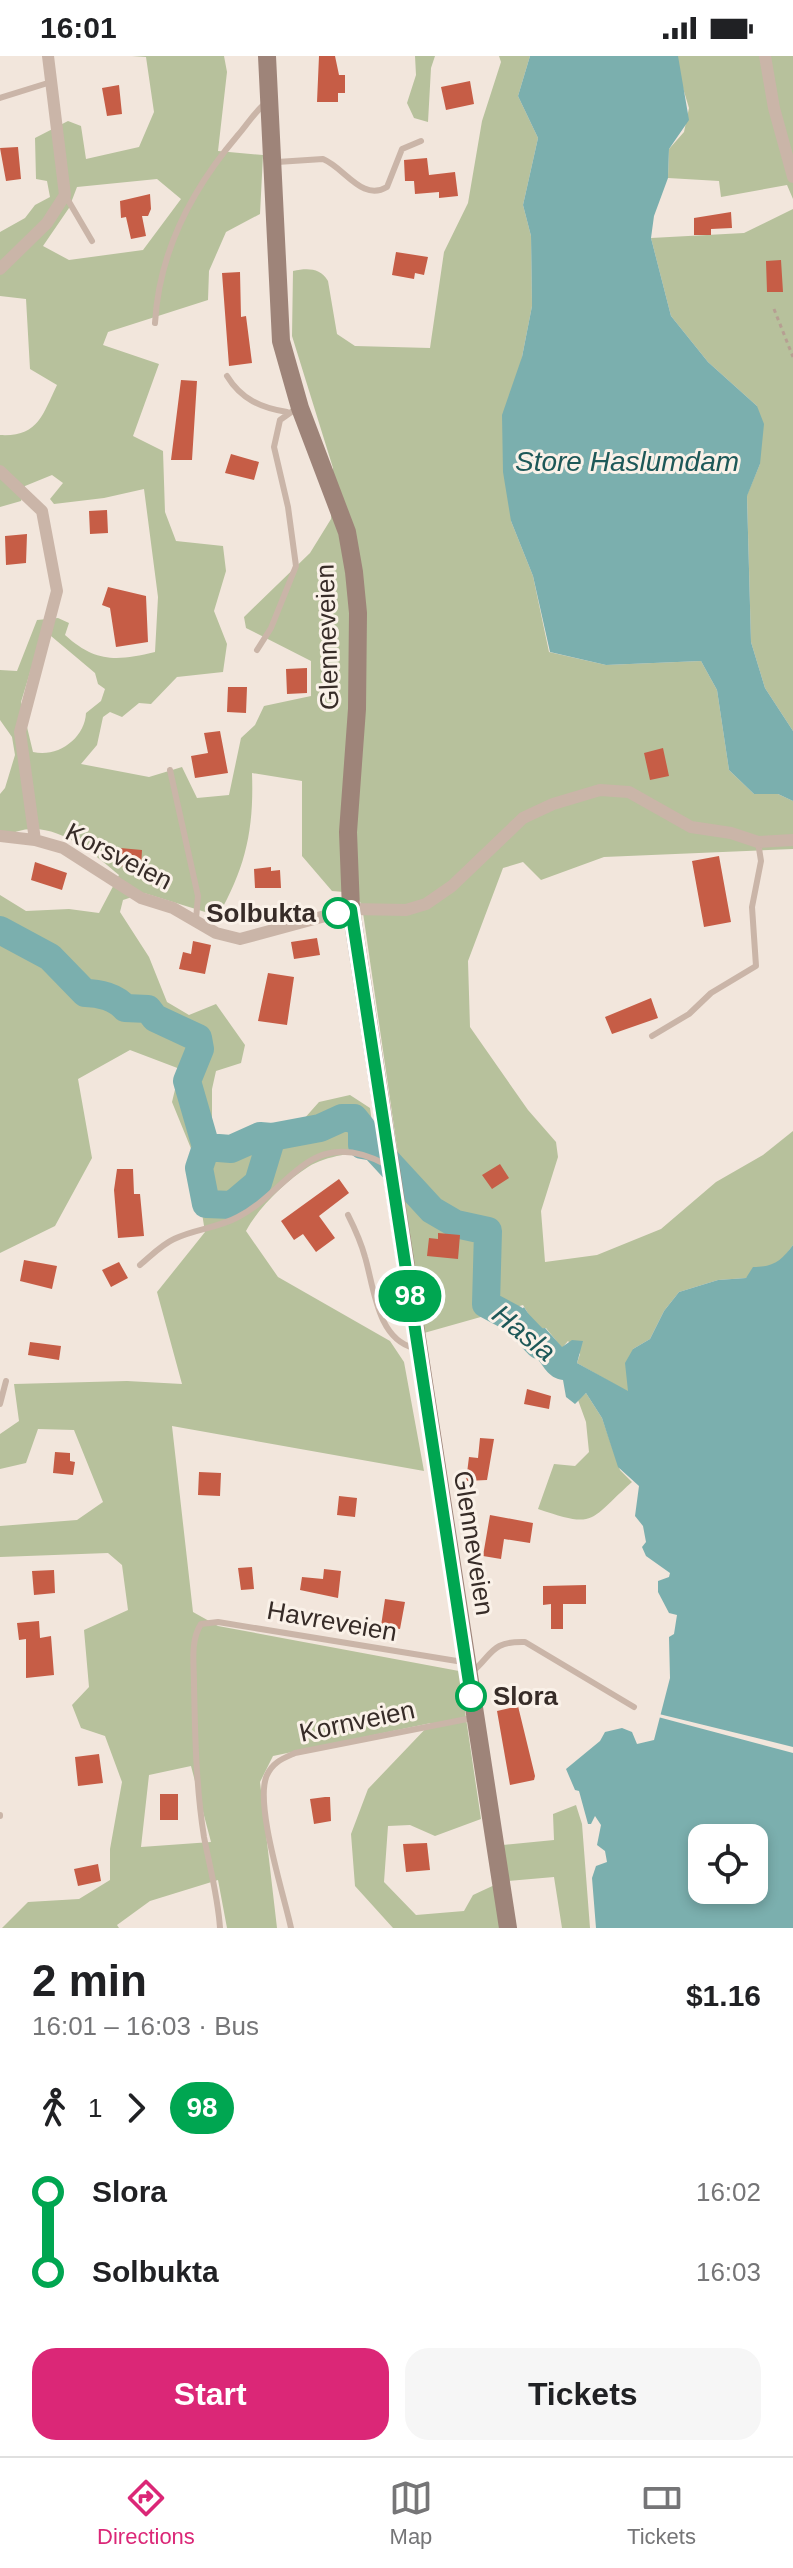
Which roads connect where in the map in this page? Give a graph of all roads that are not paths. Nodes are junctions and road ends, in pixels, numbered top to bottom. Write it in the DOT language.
graph roads {
  1 [pos="48,56"];
  2 [pos="267,56"];
  3 [pos="765,56"];
  4 [pos="51,82"];
  5 [pos="0,98"];
  6 [pos="269,101"];
  7 [pos="421,141"];
  8 [pos="273,163"];
  9 [pos="793,177"];
  10 [pos="65,195"];
  11 [pos="92,241"];
  12 [pos="0,269"];
  13 [pos="155,323"];
  14 [pos="227,376"];
  15 [pos="294,410"];
  16 [pos="0,471"];
  17 [pos="257,650"];
  18 [pos="170,770"];
  19 [pos="0,836"];
  20 [pos="35,840"];
  21 [pos="793,840"];
  22 [pos="758,842"];
  23 [pos="351,909"];
  24 [pos="196,919"];
  25 [pos="652,1036"];
  26 [pos="390,1166"];
  27 [pos="348,1215"];
  28 [pos="140,1265"];
  29 [pos="418,1347"];
  30 [pos="6,1381"];
  31 [pos="0,1404"];
  32 [pos="467,1667"];
  33 [pos="634,1707"];
  34 [pos="475,1718"];
  35 [pos="220,1928"];
  36 [pos="291,1928"];
  37 [pos="508,1928"];
  1 -- 4 [label="street"];
  2 -- 6 [label="main road, Glenneveien"];
  3 -- 9 [label="street"];
  4 -- 5 [label="lane"];
  4 -- 10 [label="street"];
  6 -- 8 [label="main road, Glenneveien"];
  6 -- 13 [label="lane"];
  7 -- 8 [label="lane"];
  8 -- 15 [label="main road, Glenneveien"];
  10 -- 11 [label="lane"];
  10 -- 12 [label="street"];
  14 -- 15 [label="lane"];
  15 -- 17 [label="lane"];
  15 -- 23 [label="main road, Glenneveien"];
  16 -- 20 [label="street"];
  18 -- 24 [label="lane"];
  19 -- 20 [label="street, Korsveien"];
  20 -- 24 [label="street, Korsveien"];
  21 -- 22 [label="street, Korsveien"];
  22 -- 23 [label="street, Korsveien"];
  22 -- 25 [label="lane"];
  23 -- 24 [label="street, Korsveien"];
  23 -- 26 [label="main road, Glenneveien"];
  26 -- 28 [label="lane"];
  26 -- 29 [label="main road, Glenneveien"];
  27 -- 29 [label="lane"];
  29 -- 32 [label="main road, Glenneveien"];
  30 -- 31 [label="lane"];
  32 -- 33 [label="lane"];
  32 -- 34 [label="main road, Glenneveien"];
  32 -- 35 [label="lane, Havreveien"];
  34 -- 36 [label="lane, Kornveien"];
  34 -- 37 [label="main road, Glenneveien"];
}
